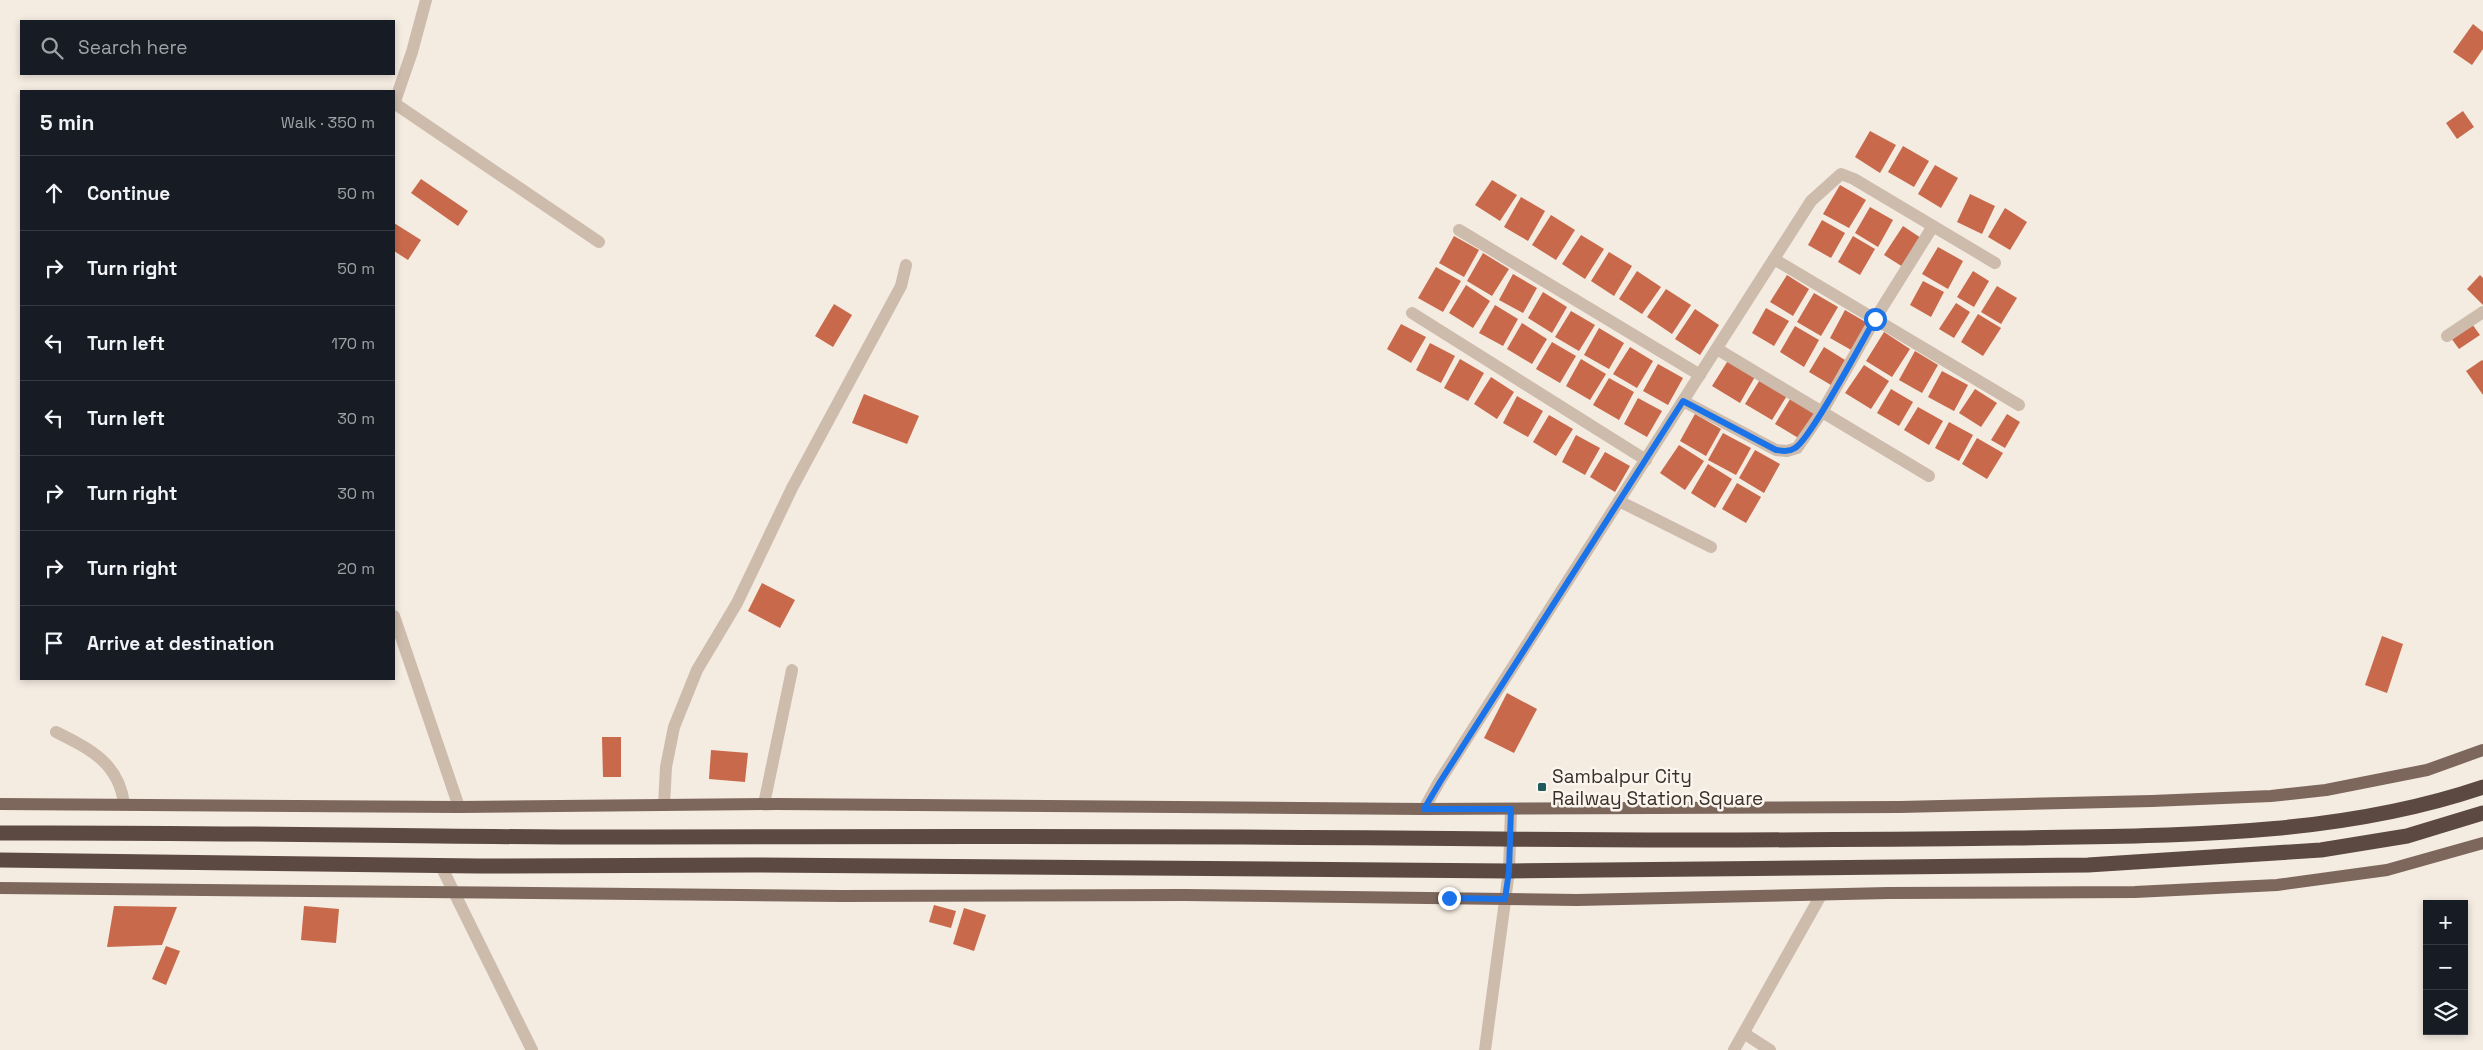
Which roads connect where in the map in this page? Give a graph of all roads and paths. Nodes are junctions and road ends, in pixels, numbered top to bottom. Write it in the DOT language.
graph roads {
  1 [pos="426,0"];
  2 [pos="395,101"];
  3 [pos="395,105"];
  4 [pos="1933,226"];
  5 [pos="1459,230"];
  6 [pos="599,242"];
  7 [pos="1774,259"];
  8 [pos="1995,263"];
  9 [pos="906,265"];
  10 [pos="1412,312"];
  11 [pos="2483,312"];
  12 [pos="1875,319"];
  13 [pos="2447,336"];
  14 [pos="1717,349"];
  15 [pos="1700,375"];
  16 [pos="1683,401"];
  17 [pos="2019,405"];
  18 [pos="1822,412"];
  19 [pos="1646,460"];
  20 [pos="1929,476"];
  21 [pos="1619,501"];
  22 [pos="1711,548"];
  23 [pos="395,619"];
  24 [pos="792,670"];
  25 [pos="56,732"];
  26 [pos="2483,750"];
  27 [pos="2483,787"];
  28 [pos="0,804"];
  29 [pos="124,804"];
  30 [pos="764,804"];
  31 [pos="664,805"];
  32 [pos="459,807"];
  33 [pos="1424,809"];
  34 [pos="1511,809"];
  35 [pos="2483,813"];
  36 [pos="0,833"];
  37 [pos="1510,839"];
  38 [pos="2483,843"];
  39 [pos="0,860"];
  40 [pos="440,864"];
  41 [pos="1509,871"];
  42 [pos="0,888"];
  43 [pos="454,893"];
  44 [pos="1822,895"];
  45 [pos="1505,899"];
  46 [pos="1745,1034"];
  47 [pos="532,1050"];
  48 [pos="1485,1050"];
  49 [pos="1734,1050"];
  50 [pos="1770,1050"];
  1 -- 2 [label="street"];
  3 -- 6 [label="street"];
  4 -- 7 [label="street"];
  4 -- 8 [label="street"];
  4 -- 12 [label="street"];
  5 -- 15 [label="street"];
  7 -- 12 [label="street"];
  7 -- 14 [label="street"];
  9 -- 31 [label="street"];
  10 -- 19 [label="street"];
  11 -- 13 [label="street"];
  12 -- 17 [label="street"];
  12 -- 18 [label="street"];
  14 -- 15 [label="street"];
  14 -- 18 [label="street"];
  15 -- 16 [label="street"];
  16 -- 18 [label="street"];
  16 -- 19 [label="street"];
  18 -- 20 [label="street"];
  19 -- 21 [label="street"];
  21 -- 22 [label="street"];
  21 -- 33 [label="street"];
  23 -- 32 [label="street"];
  24 -- 30 [label="street"];
  25 -- 29 [label="street"];
  26 -- 34 [label="main road"];
  27 -- 37 [label="highway"];
  28 -- 29 [label="main road"];
  29 -- 32 [label="main road"];
  30 -- 31 [label="main road"];
  30 -- 33 [label="main road"];
  31 -- 32 [label="main road"];
  33 -- 34 [label="main road"];
  34 -- 37 [label="street"];
  35 -- 41 [label="highway"];
  36 -- 37 [label="highway"];
  37 -- 41 [label="street"];
  38 -- 44 [label="main road"];
  39 -- 40 [label="highway"];
  40 -- 41 [label="highway"];
  40 -- 43 [label="street"];
  41 -- 45 [label="street"];
  42 -- 43 [label="main road"];
  43 -- 45 [label="main road"];
  43 -- 47 [label="street"];
  44 -- 45 [label="main road"];
  44 -- 46 [label="street"];
  45 -- 48 [label="street"];
  46 -- 49 [label="street"];
  46 -- 50 [label="street"];
}
